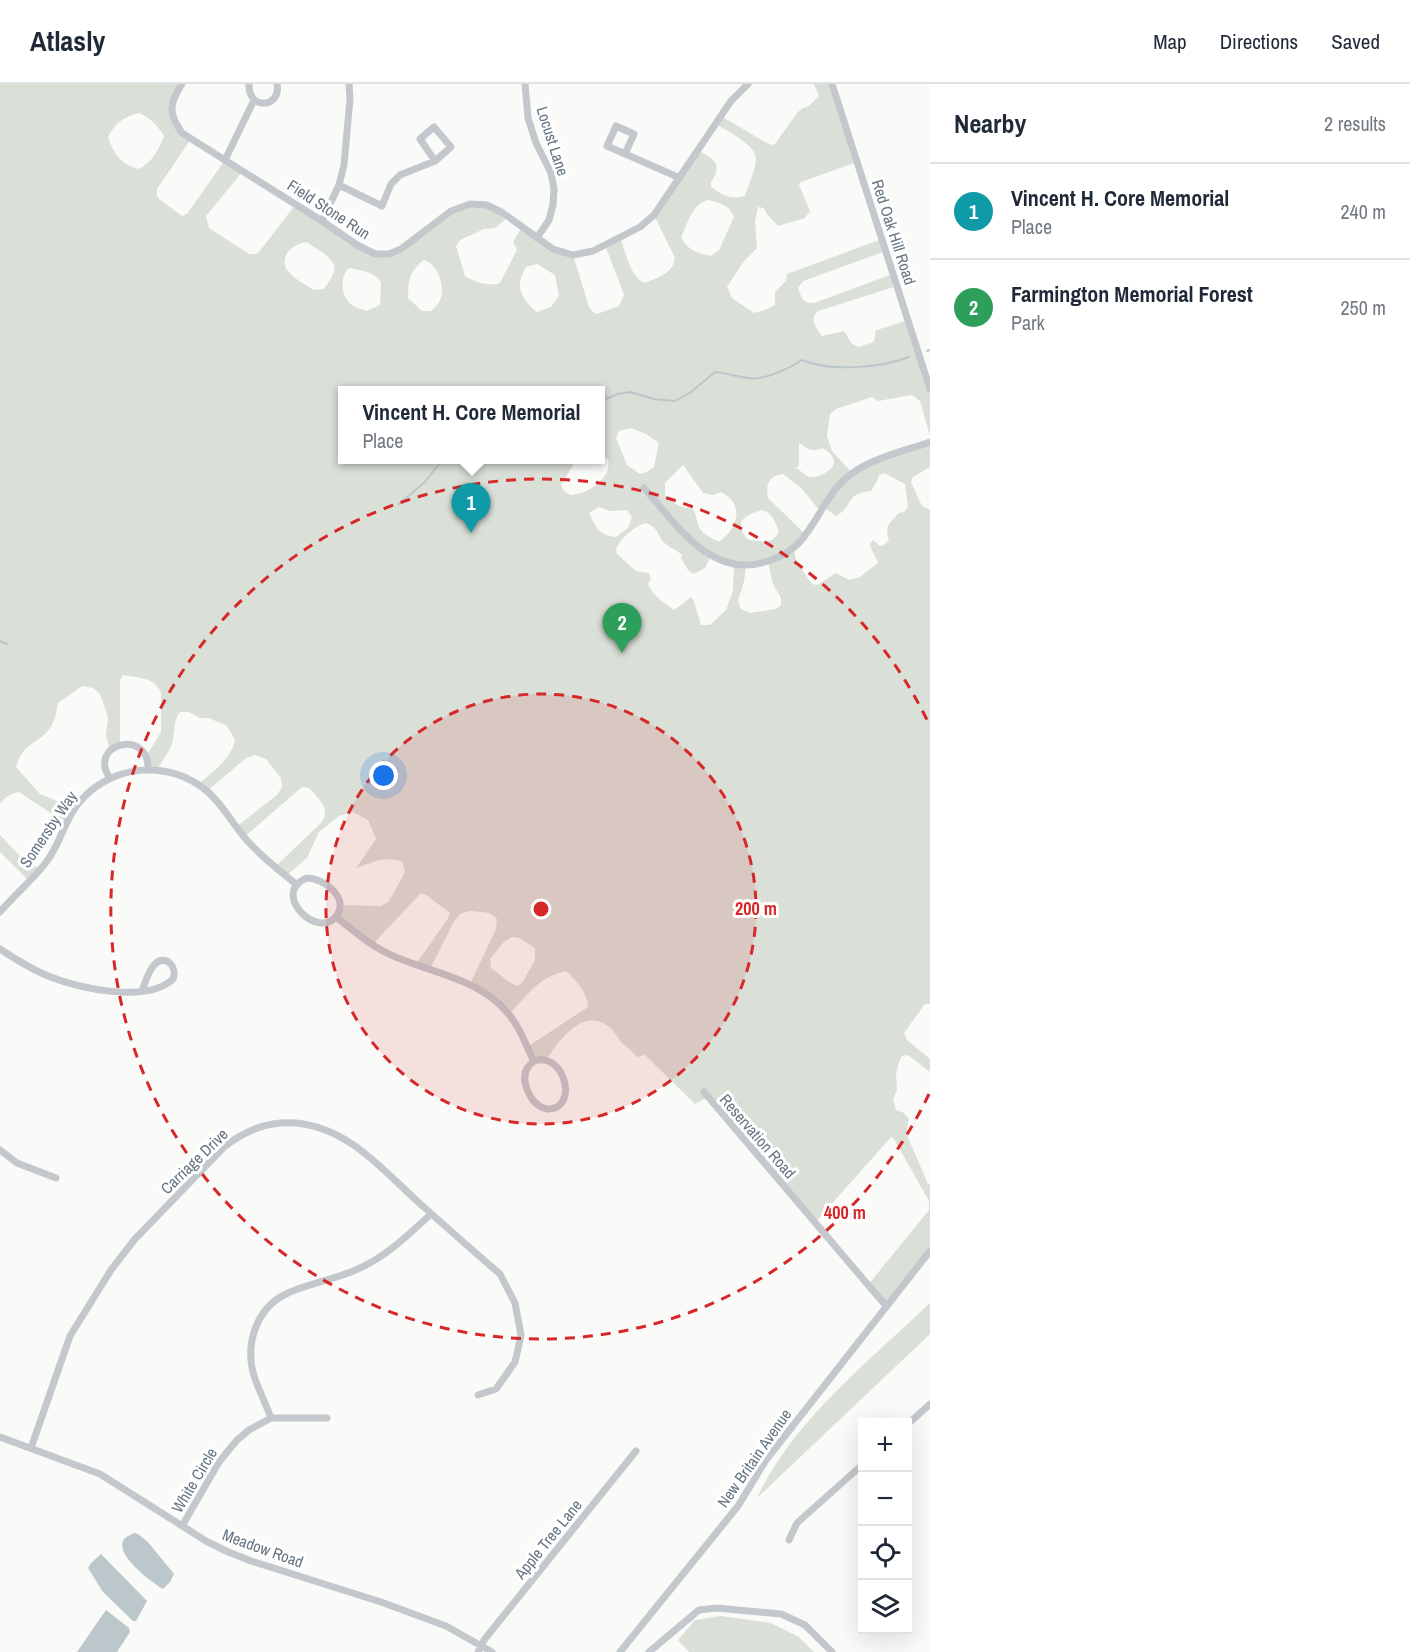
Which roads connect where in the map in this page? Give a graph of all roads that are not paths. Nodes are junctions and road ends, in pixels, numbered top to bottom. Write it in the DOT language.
graph roads {
  1 [pos="182,84"];
  2 [pos="249,84"];
  3 [pos="277,84"];
  4 [pos="349,84"];
  5 [pos="525,84"];
  6 [pos="748,84"];
  7 [pos="832,84"];
  8 [pos="254,100"];
  9 [pos="625,153"];
  10 [pos="225,159"];
  11 [pos="435,160"];
  12 [pos="680,178"];
  13 [pos="339,185"];
  14 [pos="322,220"];
  15 [pos="537,238"];
  16 [pos="930,389"];
  17 [pos="930,442"];
  18 [pos="644,488"];
  19 [pos="147,770"];
  20 [pos="110,778"];
  21 [pos="297,885"];
  22 [pos="0,912"];
  23 [pos="336,917"];
  24 [pos="0,949"];
  25 [pos="142,991"];
  26 [pos="534,1061"];
  27 [pos="704,1092"];
  28 [pos="0,1150"];
  29 [pos="56,1178"];
  30 [pos="431,1214"];
  31 [pos="930,1251"];
  32 [pos="886,1305"];
  33 [pos="478,1395"];
  34 [pos="930,1404"];
  35 [pos="271,1418"];
  36 [pos="327,1418"];
  37 [pos="912,1421"];
  38 [pos="0,1437"];
  39 [pos="31,1448"];
  40 [pos="636,1451"];
  41 [pos="858,1469"];
  42 [pos="182,1526"];
  43 [pos="789,1540"];
  44 [pos="479,1648"];
  45 [pos="492,1652"];
  46 [pos="620,1652"];
  47 [pos="649,1652"];
  48 [pos="832,1652"];
  1 -- 10 [label="street, Field Stone Run"];
  2 -- 8 [label="street"];
  3 -- 8 [label="street"];
  4 -- 13 [label="street"];
  5 -- 15 [label="street, Locust Lane"];
  6 -- 12 [label="street, Field Stone Run"];
  7 -- 16 [label="street, Red Oak Hill Road"];
  8 -- 10 [label="street"];
  9 -- 12 [label="street"];
  10 -- 14 [label="street, Field Stone Run"];
  11 -- 11 [label="street"];
  11 -- 13 [label="street"];
  12 -- 15 [label="street, Field Stone Run"];
  13 -- 14 [label="street"];
  14 -- 15 [label="street, Field Stone Run"];
  17 -- 18 [label="street"];
  19 -- 20 [label="street, Somersby Way"];
  19 -- 20 [label="street"];
  19 -- 21 [label="street, Somersby Way"];
  20 -- 22 [label="street, Somersby Way"];
  21 -- 23 [label="street"];
  21 -- 23 [label="street"];
  23 -- 26 [label="street"];
  24 -- 25 [label="street"];
  25 -- 25 [label="street"];
  26 -- 26 [label="street"];
  27 -- 32 [label="street, Reservation Road"];
  28 -- 29 [label="street"];
  30 -- 33 [label="street, Carriage Drive"];
  30 -- 35 [label="street"];
  30 -- 39 [label="street, Carriage Drive"];
  31 -- 32 [label="street, New Britain Avenue"];
  32 -- 46 [label="street, New Britain Avenue"];
  34 -- 37 [label="street"];
  35 -- 36 [label="street"];
  35 -- 42 [label="street, White Circle"];
  38 -- 39 [label="street, Meadow Road"];
  39 -- 42 [label="street, Meadow Road"];
  40 -- 44 [label="street, Apple Tree Lane"];
  41 -- 43 [label="street"];
  42 -- 44 [label="street, Meadow Road"];
  44 -- 45 [label="street, Meadow Road"];
  47 -- 48 [label="street"];
}
